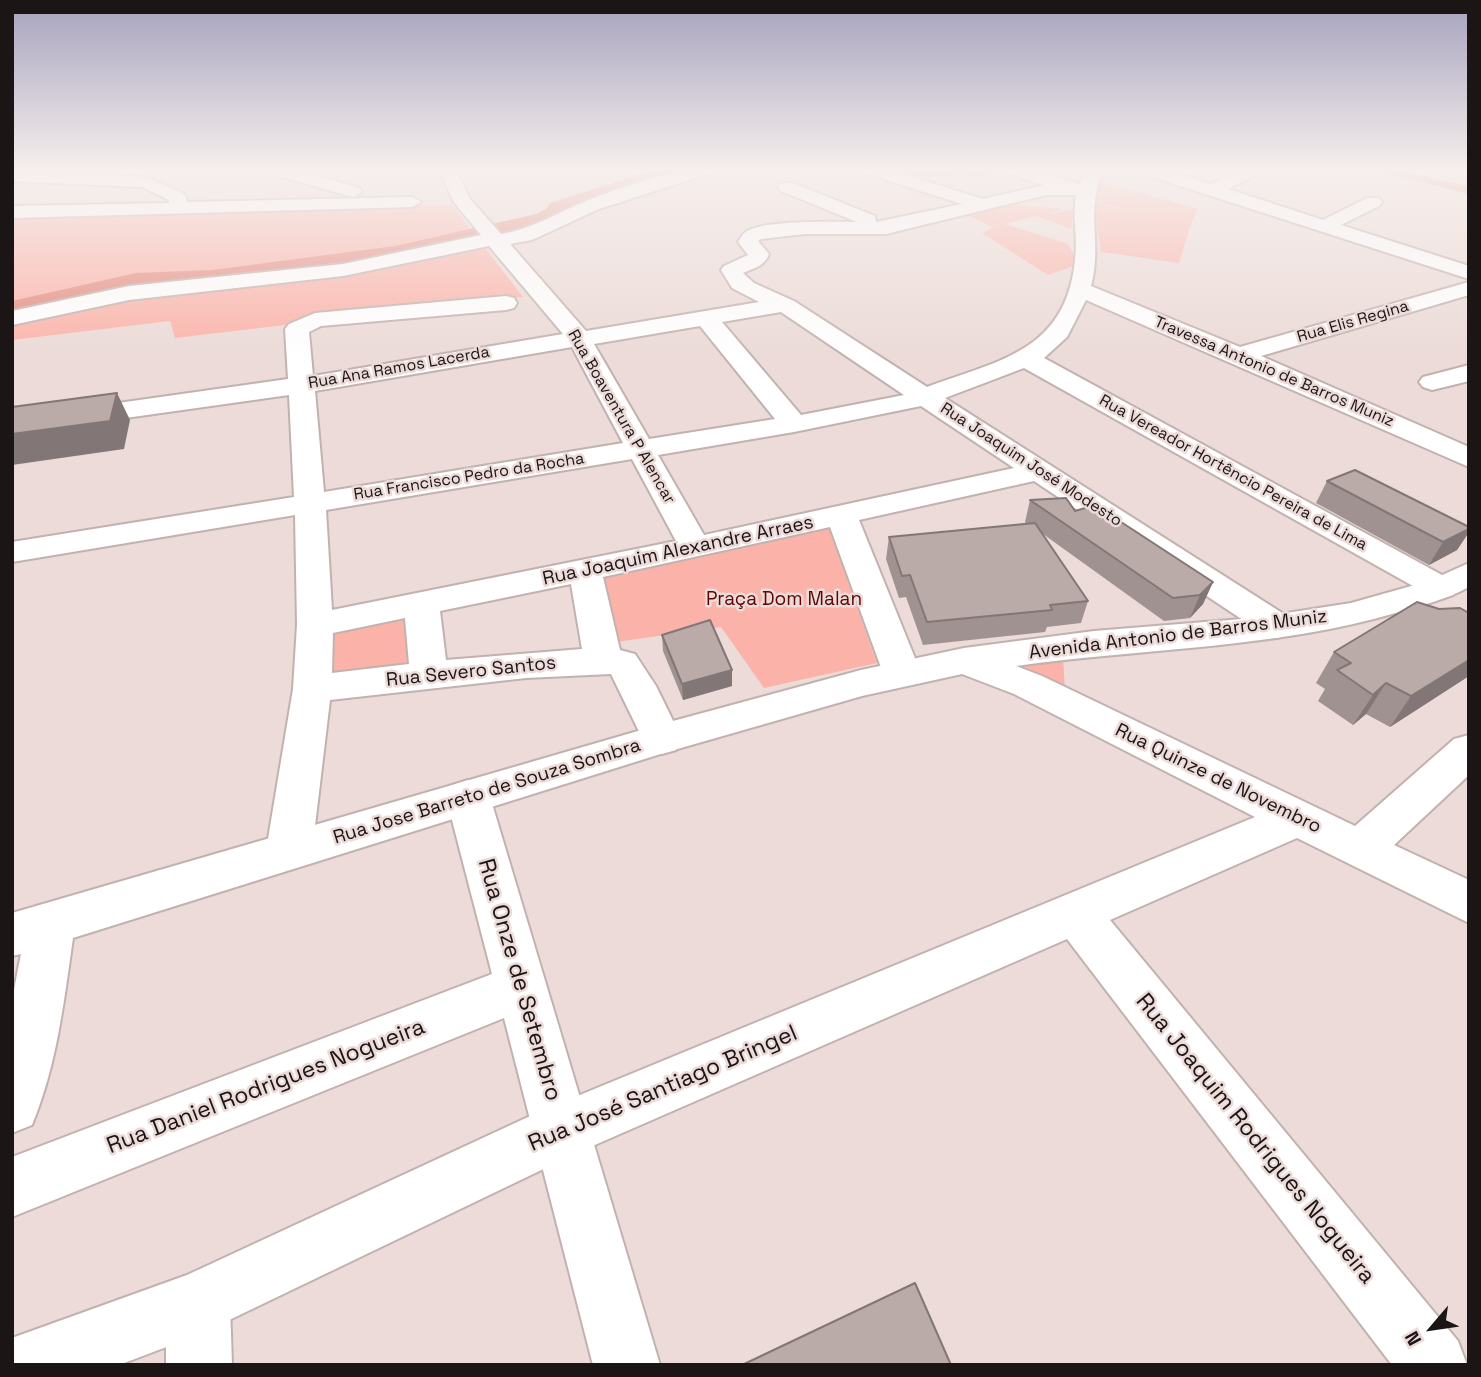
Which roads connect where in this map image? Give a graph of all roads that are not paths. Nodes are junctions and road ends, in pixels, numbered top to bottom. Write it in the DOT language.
graph roads {
  1 [pos="487,232"];
  2 [pos="534,232"];
  3 [pos="768,232"];
  4 [pos="1085,232"];
  5 [pos="1344,232"];
  6 [pos="490,236"];
  7 [pos="1469,273"];
  8 [pos="247,282"];
  9 [pos="1079,289"];
  10 [pos="1469,289"];
  11 [pos="264,299"];
  12 [pos="546,300"];
  13 [pos="506,303"];
  14 [pos="769,303"];
  15 [pos="294,305"];
  16 [pos="12,318"];
  17 [pos="706,318"];
  18 [pos="579,338"];
  19 [pos="1238,355"];
  20 [pos="1025,358"];
  21 [pos="1469,373"];
  22 [pos="1432,382"];
  23 [pos="303,385"];
  24 [pos="914,399"];
  25 [pos="794,424"];
  26 [pos="12,426"];
  27 [pos="641,450"];
  28 [pos="1469,457"];
  29 [pos="1034,473"];
  30 [pos="310,502"];
  31 [pos="842,516"];
  32 [pos="695,547"];
  33 [pos="12,552"];
  34 [pos="585,571"];
  35 [pos="1455,580"];
  36 [pos="1406,599"];
  37 [pos="422,605"];
  38 [pos="1448,622"];
  39 [pos="314,625"];
  40 [pos="1264,628"];
  41 [pos="1094,643"];
  42 [pos="964,661"];
  43 [pos="615,664"];
  44 [pos="902,673"];
  45 [pos="429,677"];
  46 [pos="312,689"];
  47 [pos="1080,710"];
  48 [pos="662,739"];
  49 [pos="1469,750"];
  50 [pos="468,797"];
  51 [pos="1299,818"];
  52 [pos="1360,849"];
  53 [pos="289,851"];
  54 [pos="1469,903"];
  55 [pos="1075,913"];
  56 [pos="31,929"];
  57 [pos="520,987"];
  58 [pos="12,1105"];
  59 [pos="561,1131"];
  60 [pos="12,1187"];
  61 [pos="198,1303"];
  62 [pos="29,1365"];
  63 [pos="199,1365"];
  64 [pos="626,1365"];
  65 [pos="1434,1365"];
  1 -- 6 [label="street, Rua Boaventura P Alencar"];
  2 -- 6 [label="street"];
  3 -- 14 [label="street, Rua Joaquim José Modesto"];
  4 -- 9 [label="street, Rua Francisco Pedro da Rocha"];
  5 -- 7 [label="street"];
  6 -- 8 [label="street"];
  6 -- 12 [label="street, Rua Boaventura P Alencar"];
  8 -- 11 [label="street"];
  8 -- 16 [label="street"];
  9 -- 19 [label="street, Travessa Antonio de Barros Muniz"];
  9 -- 20 [label="street, Rua Francisco Pedro da Rocha"];
  10 -- 19 [label="street, Rua Elis Regina"];
  12 -- 13 [label="street"];
  12 -- 18 [label="street, Rua Boaventura P Alencar"];
  13 -- 15 [label="street"];
  13 -- 23 [label="street"];
  14 -- 17 [label="street, Rua Ana Ramos Lacerda"];
  14 -- 24 [label="street, Rua Joaquim José Modesto"];
  17 -- 18 [label="street, Rua Ana Ramos Lacerda"];
  17 -- 25 [label="street"];
  18 -- 23 [label="street, Rua Ana Ramos Lacerda"];
  18 -- 27 [label="street, Rua Boaventura P Alencar"];
  19 -- 28 [label="street, Travessa Antonio de Barros Muniz"];
  20 -- 24 [label="street, Rua Francisco Pedro da Rocha"];
  20 -- 35 [label="street, Rua Vereador Hortêncio Pereira de Lima"];
  21 -- 22 [label="street"];
  23 -- 26 [label="street, Rua Ana Ramos Lacerda"];
  23 -- 30 [label="street"];
  24 -- 25 [label="street, Rua Francisco Pedro da Rocha"];
  24 -- 29 [label="street, Rua Joaquim José Modesto"];
  25 -- 27 [label="street, Rua Francisco Pedro da Rocha"];
  27 -- 30 [label="street, Rua Francisco Pedro da Rocha"];
  27 -- 32 [label="street, Rua Boaventura P Alencar"];
  29 -- 31 [label="street, Rua Joaquim Alexandre Arraes"];
  29 -- 40 [label="street, Rua Joaquim José Modesto"];
  30 -- 33 [label="street, Rua Francisco Pedro da Rocha"];
  30 -- 39 [label="street"];
  31 -- 32 [label="street, Rua Joaquim Alexandre Arraes"];
  31 -- 44 [label="street"];
  32 -- 34 [label="street, Rua Joaquim Alexandre Arraes"];
  34 -- 37 [label="street, Rua Joaquim Alexandre Arraes"];
  34 -- 43 [label="street"];
  35 -- 36 [label="street, Avenida Antonio de Barros Muniz"];
  36 -- 38 [label="street"];
  36 -- 40 [label="street, Avenida Antonio de Barros Muniz"];
  37 -- 39 [label="street, Rua Joaquim Alexandre Arraes"];
  37 -- 45 [label="street"];
  39 -- 46 [label="street"];
  40 -- 41 [label="street, Avenida Antonio de Barros Muniz"];
  41 -- 42 [label="street, Avenida Antonio de Barros Muniz"];
  41 -- 47 [label="street"];
  42 -- 44 [label="street, Rua Jose Barreto de Souza Sombra"];
  42 -- 47 [label="street, Rua Quinze de Novembro"];
  43 -- 45 [label="street, Rua Severo Santos"];
  43 -- 48 [label="street"];
  44 -- 48 [label="street, Rua Jose Barreto de Souza Sombra"];
  45 -- 46 [label="street, Rua Severo Santos"];
  46 -- 53 [label="street"];
  47 -- 51 [label="street, Rua Quinze de Novembro"];
  48 -- 50 [label="street, Rua Jose Barreto de Souza Sombra"];
  49 -- 52 [label="street"];
  50 -- 53 [label="street, Rua Jose Barreto de Souza Sombra"];
  50 -- 57 [label="street, Rua Onze de Setembro"];
  51 -- 52 [label="street, Rua Quinze de Novembro"];
  51 -- 55 [label="street, Rua José Santiago Bringel"];
  52 -- 54 [label="street, Rua Quinze de Novembro"];
  53 -- 56 [label="street, Rua Jose Barreto de Souza Sombra"];
  55 -- 59 [label="street, Rua José Santiago Bringel"];
  55 -- 65 [label="street, Rua Joaquim Rodrigues Nogueira"];
  56 -- 58 [label="street"];
  57 -- 59 [label="street, Rua Onze de Setembro"];
  57 -- 60 [label="street, Rua Daniel Rodrigues Nogueira"];
  59 -- 61 [label="street, Rua José Santiago Bringel"];
  59 -- 64 [label="street, Rua Onze de Setembro"];
  61 -- 62 [label="street, Rua José Santiago Bringel"];
  61 -- 63 [label="street"];
}
